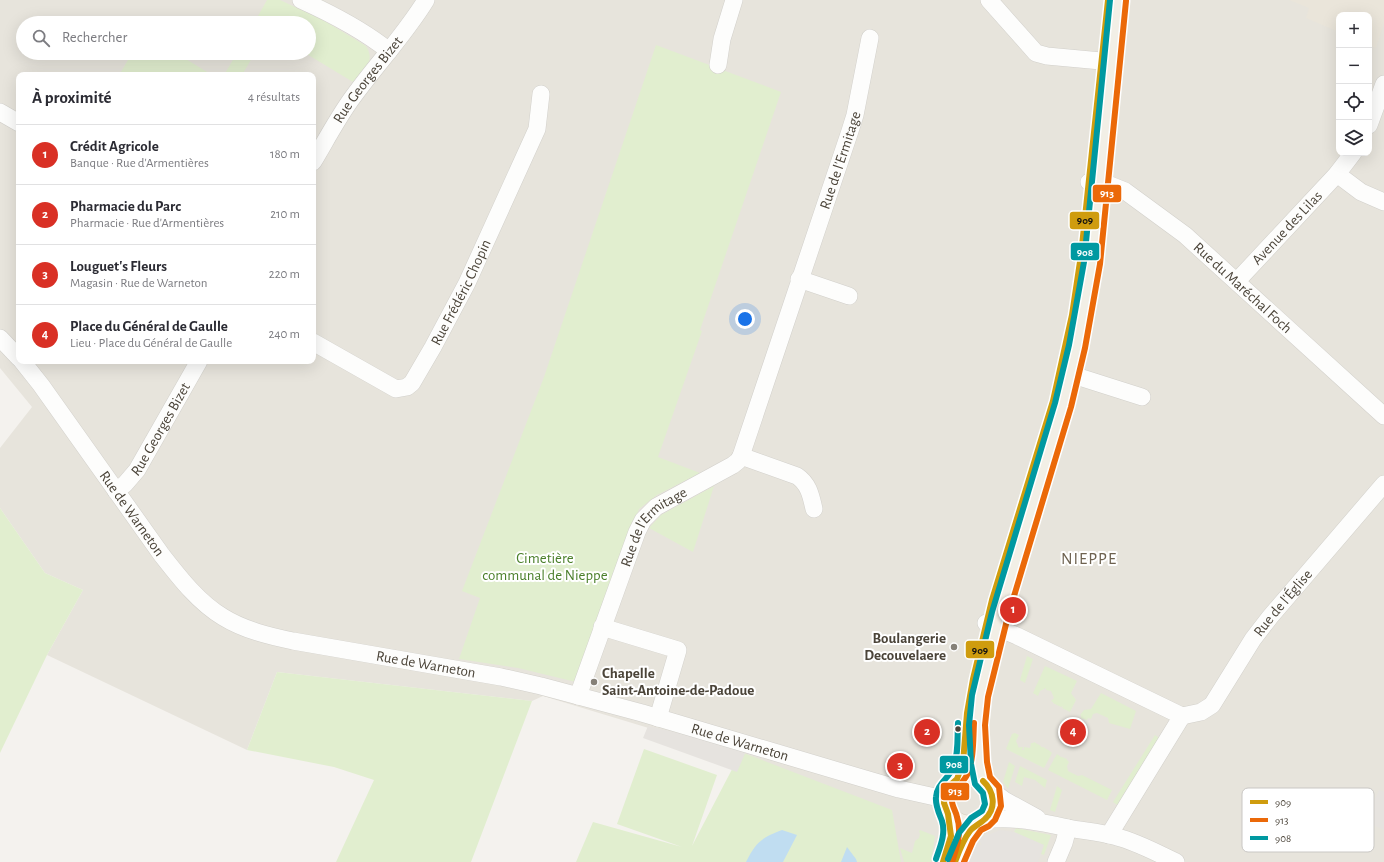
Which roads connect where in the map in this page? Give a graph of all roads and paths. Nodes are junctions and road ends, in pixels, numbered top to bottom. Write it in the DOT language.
graph roads {
  1 [pos="301,0"];
  2 [pos="426,0"];
  3 [pos="734,0"];
  4 [pos="990,0"];
  5 [pos="1108,0"];
  6 [pos="1118,0"];
  7 [pos="870,38"];
  8 [pos="389,51"];
  9 [pos="1107,62"];
  10 [pos="718,65"];
  11 [pos="1384,84"];
  12 [pos="541,94"];
  13 [pos="0,112"];
  14 [pos="1371,120"];
  15 [pos="16,121"];
  16 [pos="1351,156"];
  17 [pos="316,157"];
  18 [pos="1337,174"];
  19 [pos="1094,182"];
  20 [pos="1384,202"];
  21 [pos="799,279"];
  22 [pos="1237,281"];
  23 [pos="849,296"];
  24 [pos="0,338"];
  25 [pos="316,344"];
  26 [pos="16,355"];
  27 [pos="24,364"];
  28 [pos="197,364"];
  29 [pos="1076,376"];
  30 [pos="1142,396"];
  31 [pos="1384,416"];
  32 [pos="741,456"];
  33 [pos="1384,484"];
  34 [pos="116,491"];
  35 [pos="814,509"];
  36 [pos="991,625"];
  37 [pos="602,628"];
  38 [pos="578,696"];
  39 [pos="1182,716"];
  40 [pos="658,718"];
  41 [pos="957,779"];
  42 [pos="987,785"];
  43 [pos="946,807"];
  44 [pos="980,822"];
  45 [pos="1048,823"];
  46 [pos="1068,828"];
  47 [pos="1109,835"];
  48 [pos="943,862"];
  49 [pos="955,862"];
  50 [pos="1056,862"];
  51 [pos="1176,862"];
  1 -- 8 [label="street"];
  2 -- 8 [label="street, Rue Georges Bizet"];
  3 -- 10 [label="street"];
  4 -- 9 [label="street"];
  5 -- 9 [label="main road"];
  6 -- 9 [label="main road"];
  7 -- 21 [label="street, Rue de l'Ermitage"];
  8 -- 17 [label="street, Rue Georges Bizet"];
  9 -- 19 [label="main road"];
  11 -- 14 [label="street"];
  12 -- 25 [label="street, Rue Frédéric Chopin"];
  13 -- 15 [label="street"];
  16 -- 18 [label="street, Avenue des Lilas"];
  18 -- 20 [label="street"];
  18 -- 22 [label="street, Avenue des Lilas"];
  19 -- 22 [label="street, Rue du Maréchal Foch"];
  19 -- 36 [label="main road"];
  21 -- 23 [label="street"];
  21 -- 32 [label="street, Rue de l'Ermitage"];
  22 -- 31 [label="street, Rue du Maréchal Foch"];
  24 -- 26 [label="street"];
  27 -- 34 [label="street, Rue de Warneton"];
  28 -- 34 [label="street, Rue Georges Bizet"];
  29 -- 30 [label="street"];
  32 -- 35 [label="street"];
  32 -- 37 [label="street, Rue de l'Ermitage"];
  33 -- 39 [label="street, Rue de l'Église"];
  34 -- 38 [label="street, Rue de Warneton"];
  36 -- 39 [label="street"];
  36 -- 41 [label="main road"];
  36 -- 42 [label="main road"];
  37 -- 38 [label="street, Rue de l'Ermitage"];
  37 -- 40 [label="street"];
  38 -- 40 [label="street, Rue de Warneton"];
  39 -- 47 [label="street"];
  40 -- 43 [label="street, Rue de Warneton"];
  41 -- 42 [label="main road"];
  41 -- 43 [label="main road"];
  42 -- 44 [label="main road"];
  42 -- 45 [label="street"];
  43 -- 44 [label="main road"];
  43 -- 48 [label="main road"];
  44 -- 45 [label="street"];
  44 -- 49 [label="main road"];
  45 -- 46 [label="street"];
  46 -- 47 [label="street"];
  46 -- 50 [label="street"];
  47 -- 51 [label="street"];
}
